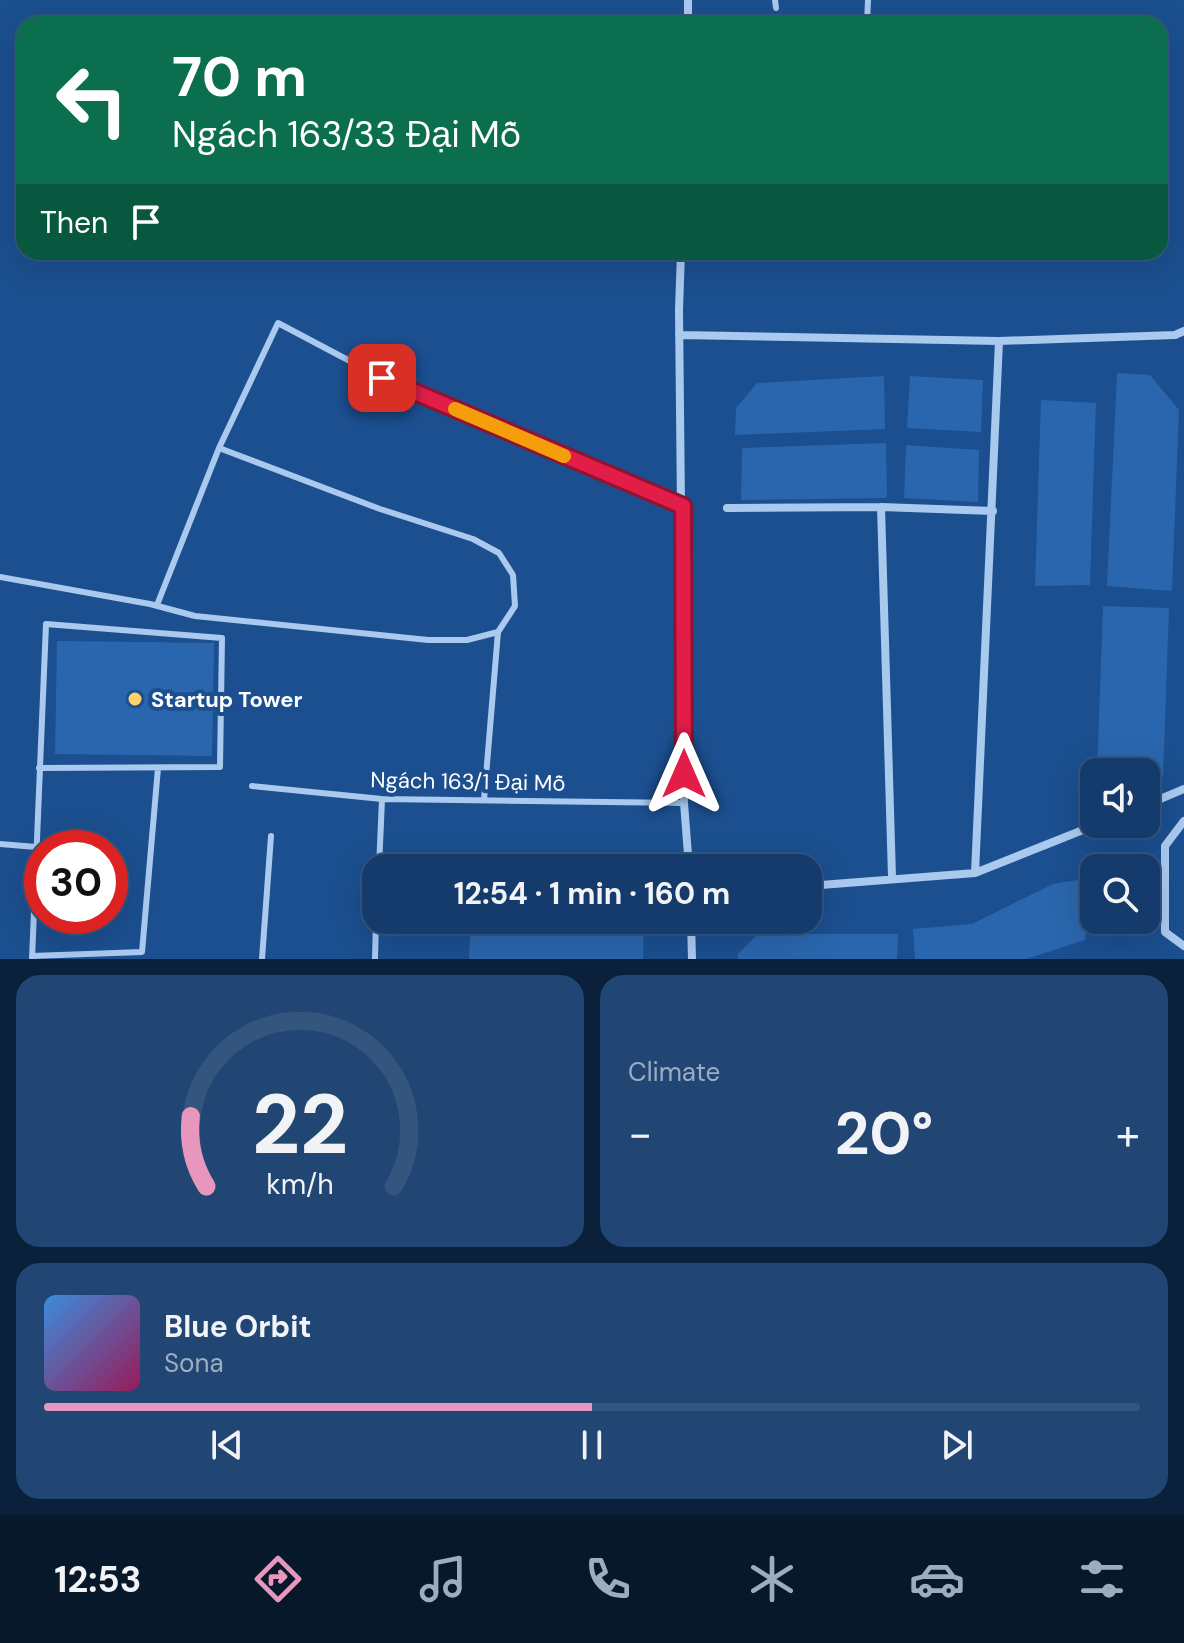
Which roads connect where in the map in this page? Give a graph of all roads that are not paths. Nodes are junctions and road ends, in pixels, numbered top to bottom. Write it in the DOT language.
graph roads {
  1 [pos="681,260"];
  2 [pos="1184,331"];
  3 [pos="679,335"];
  4 [pos="999,341"];
  5 [pos="219,448"];
  6 [pos="683,506"];
  7 [pos="881,507"];
  8 [pos="727,508"];
  9 [pos="993,511"];
  10 [pos="0,577"];
  11 [pos="157,605"];
  12 [pos="498,632"];
  13 [pos="39,768"];
  14 [pos="158,768"];
  15 [pos="252,786"];
  16 [pos="1184,789"];
  17 [pos="382,799"];
  18 [pos="1160,799"];
  19 [pos="484,800"];
  20 [pos="684,803"];
  21 [pos="1184,823"];
  22 [pos="37,830"];
  23 [pos="1080,831"];
  24 [pos="271,836"];
  25 [pos="0,844"];
  26 [pos="24,846"];
  27 [pos="380,854"];
  28 [pos="688,854"];
  29 [pos="975,873"];
  30 [pos="892,877"];
  31 [pos="822,884"];
  32 [pos="33,934"];
  33 [pos="376,934"];
  34 [pos="691,934"];
  35 [pos="1184,946"];
  36 [pos="32,957"];
  37 [pos="262,959"];
  38 [pos="375,959"];
  39 [pos="692,959"];
  1 -- 3 [label="street"];
  2 -- 4 [label="street"];
  3 -- 4 [label="street"];
  3 -- 6 [label="street"];
  4 -- 9 [label="street"];
  5 -- 6 [label="lane"];
  5 -- 11 [label="lane"];
  5 -- 12 [label="lane"];
  6 -- 20 [label="street"];
  7 -- 8 [label="street"];
  7 -- 9 [label="street"];
  7 -- 30 [label="street"];
  9 -- 29 [label="street"];
  10 -- 11 [label="lane"];
  11 -- 12 [label="lane"];
  12 -- 19 [label="lane"];
  13 -- 14 [label="lane"];
  13 -- 14 [label="lane"];
  13 -- 22 [label="lane"];
  14 -- 36 [label="lane"];
  15 -- 17 [label="lane, Ngách 163/1 Đại Mỗ"];
  16 -- 18 [label="street"];
  17 -- 19 [label="lane, Ngách 163/1 Đại Mỗ"];
  17 -- 27 [label="lane"];
  19 -- 20 [label="lane, Ngách 163/1 Đại Mỗ"];
  20 -- 28 [label="street"];
  21 -- 35 [label="street"];
  23 -- 29 [label="street"];
  24 -- 37 [label="lane"];
  25 -- 26 [label="lane"];
  29 -- 30 [label="street"];
  30 -- 31 [label="street"];
  32 -- 36 [label="lane"];
  33 -- 38 [label="lane"];
  34 -- 39 [label="street"];
}
